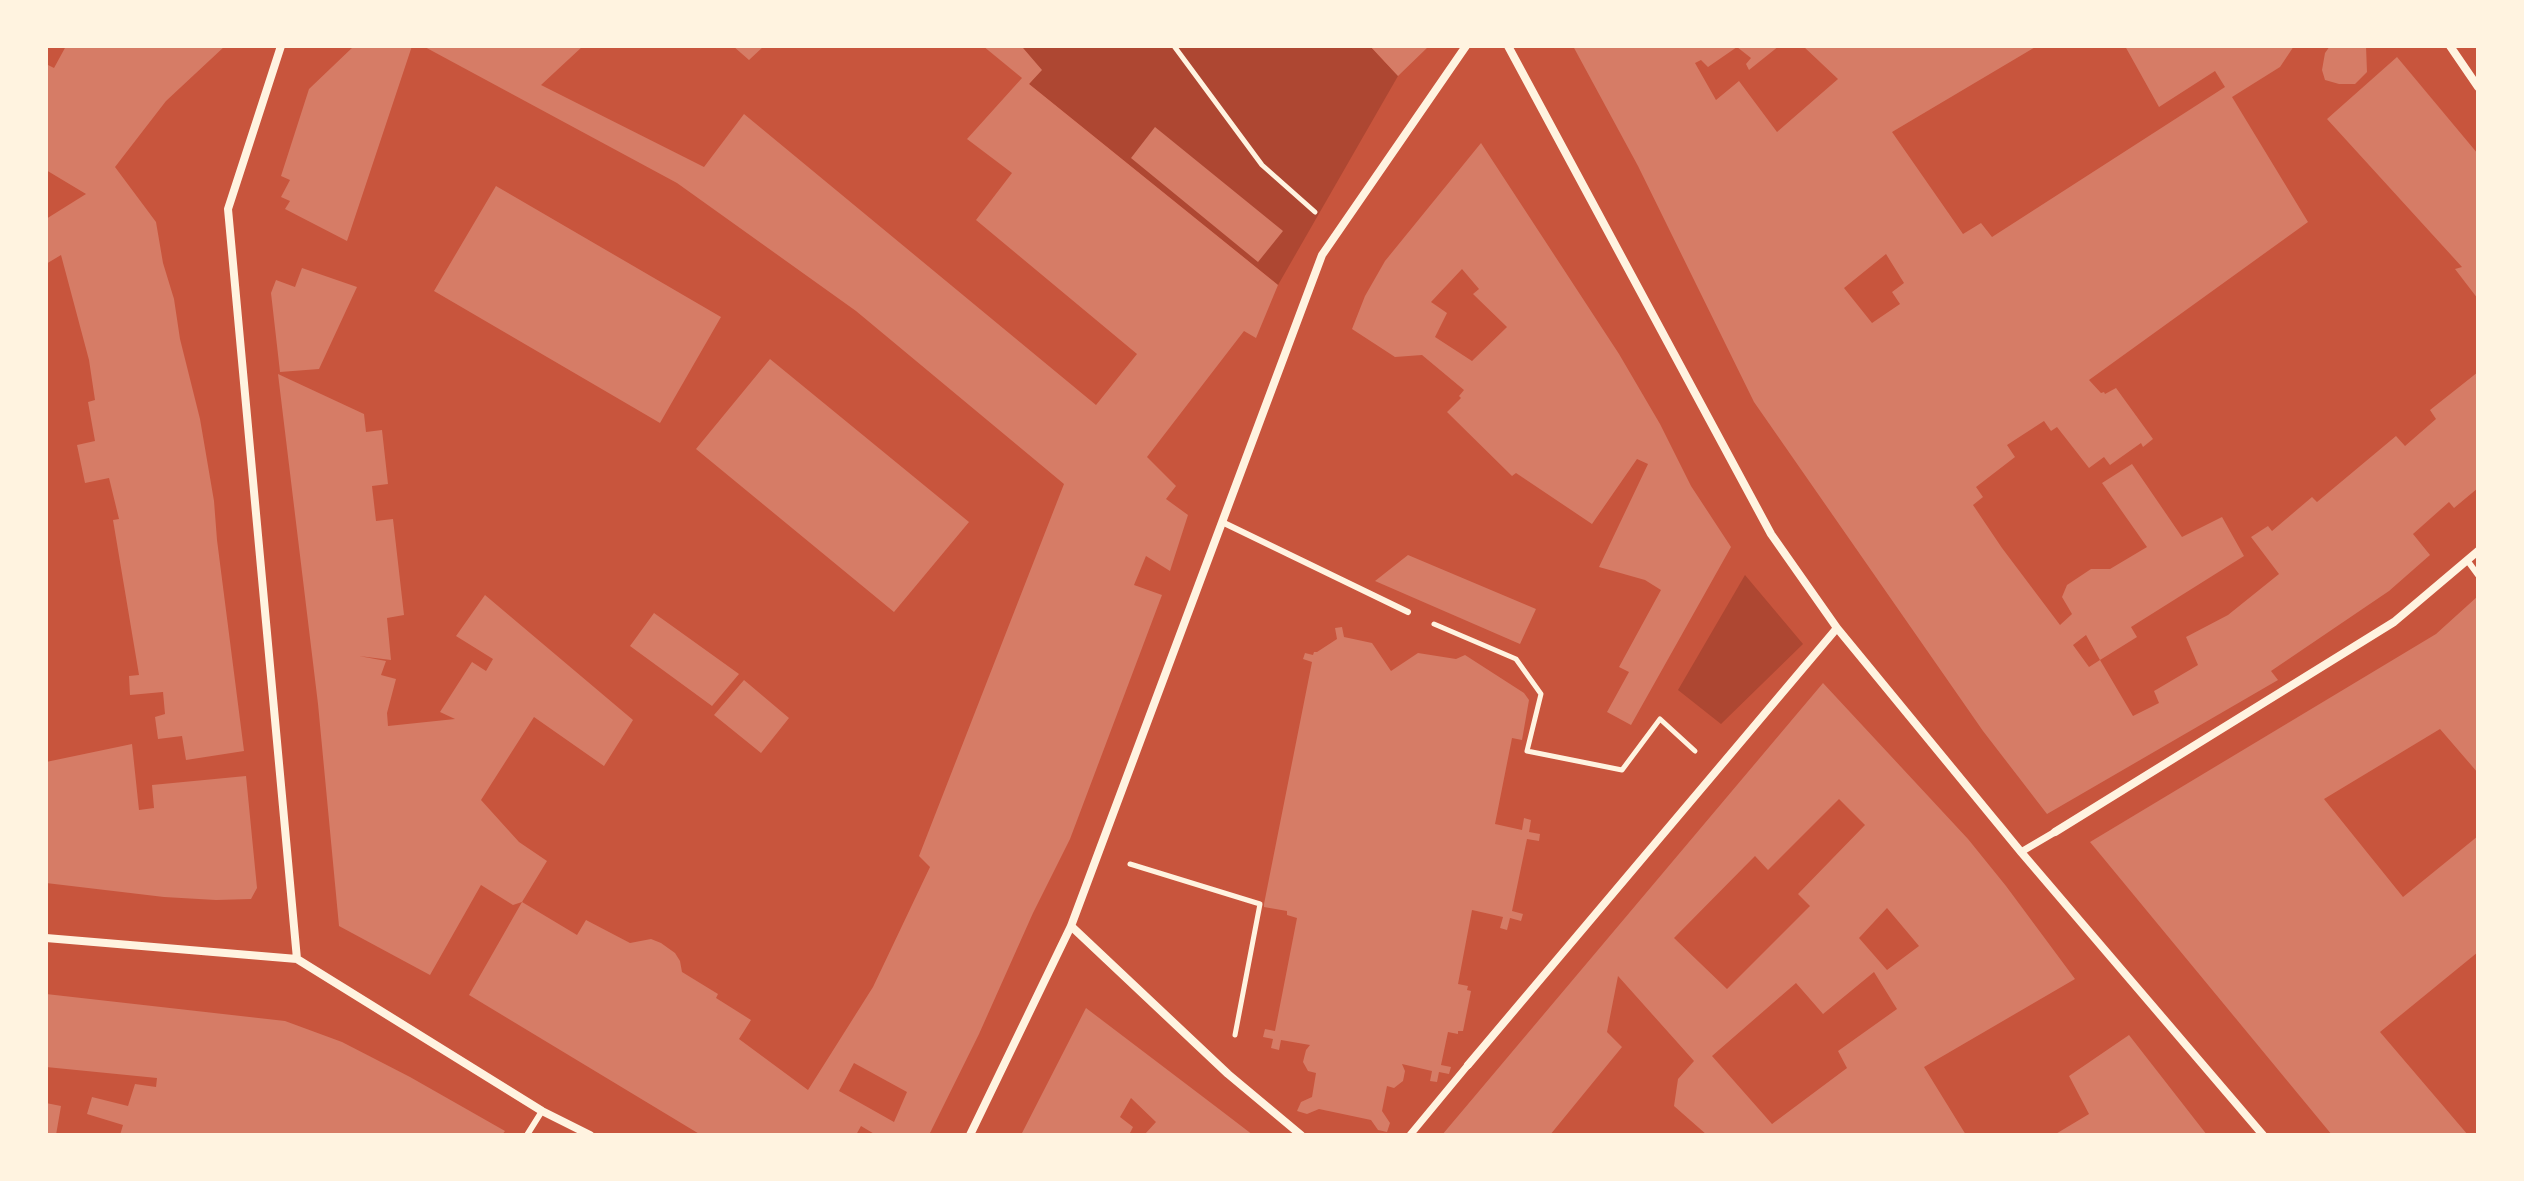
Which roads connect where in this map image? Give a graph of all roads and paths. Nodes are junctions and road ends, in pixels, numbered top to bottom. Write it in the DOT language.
graph roads {
  1 [pos="281,46"];
  2 [pos="1174,46"];
  3 [pos="1466,46"];
  4 [pos="1508,46"];
  5 [pos="2450,46"];
  6 [pos="2478,87"];
  7 [pos="1347,218"];
  8 [pos="1222,522"];
  9 [pos="2478,551"];
  10 [pos="2467,560"];
  11 [pos="2478,575"];
  12 [pos="1408,612"];
  13 [pos="1837,628"];
  14 [pos="1716,770"];
  15 [pos="2055,832"];
  16 [pos="2021,852"];
  17 [pos="1098,855"];
  18 [pos="1071,926"];
  19 [pos="46,938"];
  20 [pos="297,959"];
  21 [pos="1468,1065"];
  22 [pos="1228,1074"];
  23 [pos="542,1111"];
  24 [pos="527,1135"];
  25 [pos="590,1135"];
  26 [pos="970,1135"];
  27 [pos="1301,1135"];
  28 [pos="1410,1135"];
  29 [pos="2263,1135"];
  1 -- 20 [label="street"];
  2 -- 7 [label="path"];
  3 -- 7 [label="street"];
  4 -- 13 [label="street"];
  5 -- 6 [label="street"];
  7 -- 8 [label="street"];
  8 -- 12 [label="lane"];
  8 -- 17 [label="street"];
  9 -- 10 [label="street"];
  10 -- 11 [label="lane"];
  10 -- 15 [label="street"];
  12 -- 14 [label="path"];
  13 -- 14 [label="street"];
  13 -- 16 [label="street"];
  14 -- 21 [label="street"];
  15 -- 16 [label="street"];
  16 -- 29 [label="street"];
  17 -- 18 [label="street"];
  17 -- 22 [label="path"];
  18 -- 22 [label="street"];
  18 -- 26 [label="street"];
  19 -- 20 [label="street"];
  20 -- 23 [label="street"];
  21 -- 28 [label="street"];
  22 -- 27 [label="street"];
  23 -- 24 [label="lane"];
  23 -- 25 [label="street"];
}
